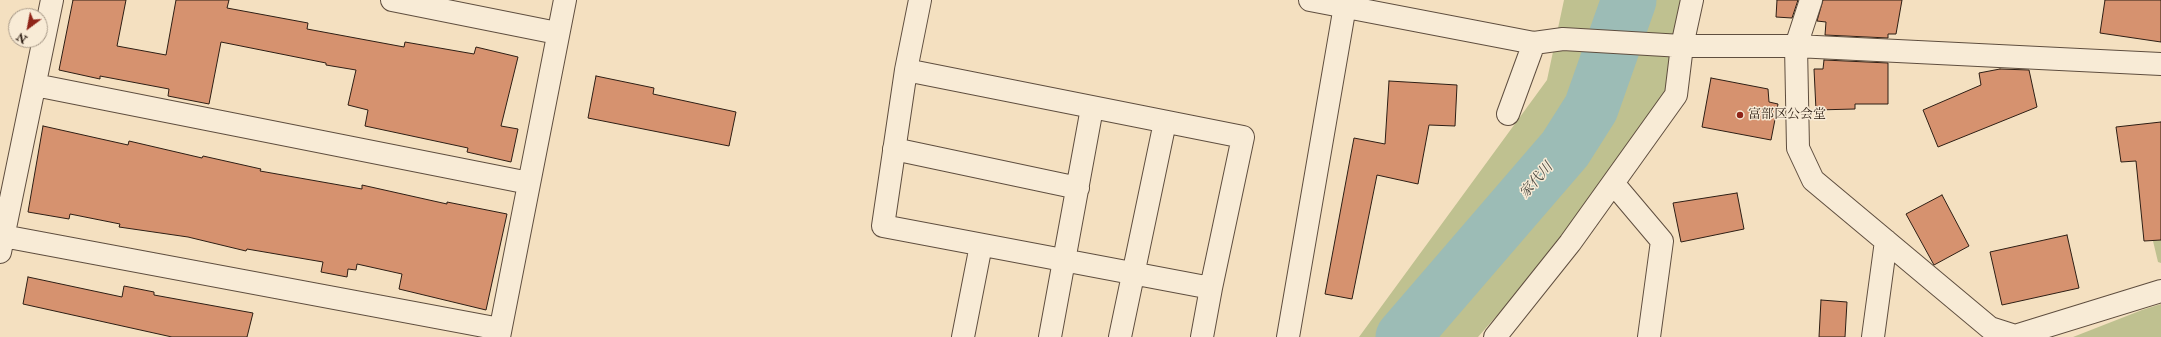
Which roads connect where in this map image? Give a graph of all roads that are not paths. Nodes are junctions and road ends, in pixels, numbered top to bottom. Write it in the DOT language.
graph roads {
  1 [pos="52,0"];
  2 [pos="392,0"];
  3 [pos="565,0"];
  4 [pos="920,0"];
  5 [pos="1310,0"];
  6 [pos="1692,0"];
  7 [pos="1811,0"];
  8 [pos="1345,3"];
  9 [pos="557,33"];
  10 [pos="1534,43"];
  11 [pos="1682,46"];
  12 [pos="1796,46"];
  13 [pos="2161,64"];
  14 [pos="906,70"];
  15 [pos="35,85"];
  16 [pos="1092,108"];
  17 [pos="1508,114"];
  18 [pos="1165,122"];
  19 [pos="894,149"];
  20 [pos="529,183"];
  21 [pos="1614,183"];
  22 [pos="1078,188"];
  23 [pos="1886,242"];
  24 [pos="2,244"];
  25 [pos="981,245"];
  26 [pos="1065,259"];
  27 [pos="1133,273"];
  28 [pos="1211,288"];
  29 [pos="2161,291"];
  30 [pos="500,333"];
  31 [pos="1989,333"];
  32 [pos="963,337"];
  33 [pos="1050,337"];
  34 [pos="1120,337"];
  35 [pos="1202,337"];
  36 [pos="1288,337"];
  37 [pos="1495,337"];
  38 [pos="1649,337"];
  39 [pos="1873,337"];
  1 -- 15 [label="street"];
  2 -- 9 [label="street"];
  3 -- 9 [label="street"];
  4 -- 14 [label="street"];
  5 -- 8 [label="street"];
  6 -- 11 [label="street"];
  7 -- 12 [label="street"];
  8 -- 10 [label="street"];
  8 -- 36 [label="street"];
  9 -- 20 [label="street"];
  10 -- 11 [label="street"];
  10 -- 17 [label="street"];
  11 -- 12 [label="street"];
  11 -- 21 [label="street"];
  12 -- 13 [label="street"];
  12 -- 23 [label="street"];
  14 -- 16 [label="street"];
  14 -- 19 [label="street"];
  15 -- 20 [label="street"];
  15 -- 24 [label="street"];
  16 -- 18 [label="street"];
  16 -- 22 [label="street"];
  18 -- 27 [label="street"];
  18 -- 28 [label="street"];
  19 -- 22 [label="street"];
  19 -- 25 [label="street"];
  20 -- 30 [label="street"];
  21 -- 37 [label="street"];
  21 -- 38 [label="street"];
  22 -- 26 [label="street"];
  23 -- 31 [label="street"];
  23 -- 39 [label="street"];
  24 -- 30 [label="street"];
  25 -- 26 [label="street"];
  25 -- 32 [label="street"];
  26 -- 27 [label="street"];
  26 -- 33 [label="street"];
  27 -- 28 [label="street"];
  27 -- 34 [label="street"];
  28 -- 35 [label="street"];
  29 -- 31 [label="street"];
}
